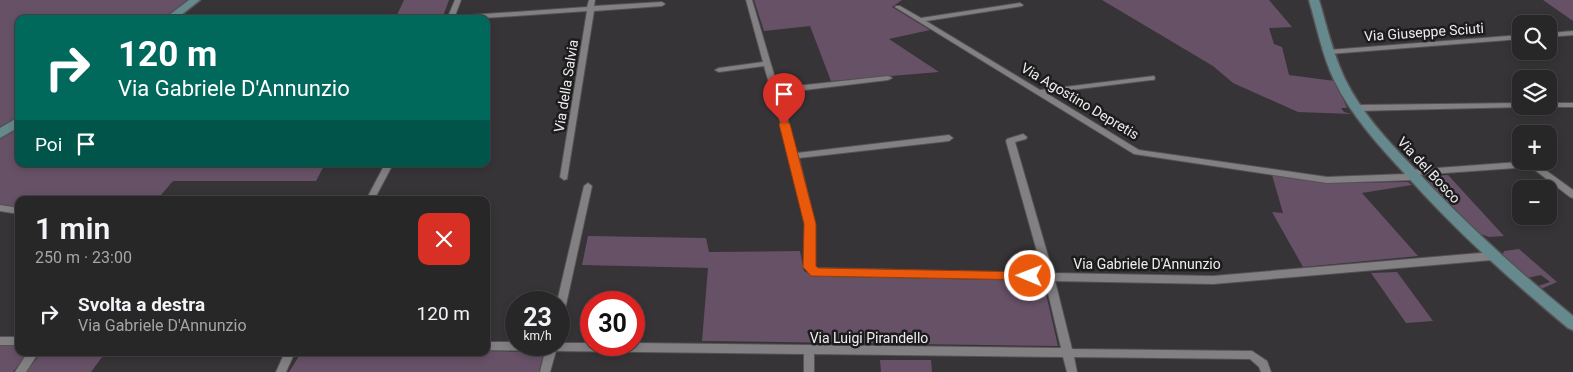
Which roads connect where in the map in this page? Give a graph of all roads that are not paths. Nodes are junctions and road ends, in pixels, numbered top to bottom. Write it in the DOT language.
graph roads {
  1 [pos="195,0"];
  2 [pos="458,0"];
  3 [pos="749,0"];
  4 [pos="1314,0"];
  5 [pos="592,4"];
  6 [pos="662,4"];
  7 [pos="1020,5"];
  8 [pos="898,6"];
  9 [pos="174,15"];
  10 [pos="451,15"];
  11 [pos="480,15"];
  12 [pos="920,20"];
  13 [pos="1573,33"];
  14 [pos="1557,34"];
  15 [pos="1512,38"];
  16 [pos="1330,52"];
  17 [pos="766,64"];
  18 [pos="719,70"];
  19 [pos="888,78"];
  20 [pos="1151,78"];
  21 [pos="774,91"];
  22 [pos="1039,92"];
  23 [pos="1573,104"];
  24 [pos="1512,105"];
  25 [pos="1557,105"];
  26 [pos="1356,108"];
  27 [pos="15,125"];
  28 [pos="0,134"];
  29 [pos="1024,137"];
  30 [pos="949,138"];
  31 [pos="794,156"];
  32 [pos="387,167"];
  33 [pos="1412,175"];
  34 [pos="564,177"];
  35 [pos="588,186"];
  36 [pos="1573,195"];
  37 [pos="372,196"];
  38 [pos="0,208"];
  39 [pos="15,210"];
  40 [pos="1492,256"];
  41 [pos="1049,277"];
  42 [pos="564,291"];
  43 [pos="1573,324"];
  44 [pos="0,341"];
  45 [pos="15,341"];
  46 [pos="490,346"];
  47 [pos="505,346"];
  48 [pos="570,346"];
  49 [pos="809,351"];
  50 [pos="1067,353"];
  51 [pos="1252,355"];
  52 [pos="31,356"];
  53 [pos="288,356"];
  54 [pos="549,356"];
  55 [pos="20,372"];
  56 [pos="281,372"];
  57 [pos="545,372"];
  58 [pos="809,372"];
  59 [pos="1072,372"];
  60 [pos="1266,372"];
  1 -- 9 [label="main road"];
  2 -- 10 [label="street"];
  3 -- 17 [label="street, Via Gabriele D'Annunzio"];
  4 -- 16 [label="main road, Via del Bosco"];
  5 -- 6 [label="street"];
  5 -- 11 [label="street"];
  5 -- 34 [label="street, Via della Salvia"];
  7 -- 12 [label="street"];
  8 -- 12 [label="street, Via Agostino Depretis"];
  12 -- 22 [label="street, Via Agostino Depretis"];
  13 -- 14 [label="street"];
  15 -- 16 [label="street, Via Giuseppe Sciuti"];
  16 -- 26 [label="main road, Via del Bosco"];
  17 -- 18 [label="street"];
  17 -- 21 [label="street, Via Gabriele D'Annunzio"];
  19 -- 21 [label="street"];
  20 -- 22 [label="street"];
  21 -- 31 [label="street, Via Gabriele D'Annunzio"];
  22 -- 33 [label="street, Via Agostino Depretis"];
  23 -- 25 [label="street"];
  24 -- 26 [label="street"];
  26 -- 33 [label="main road, Via del Bosco"];
  27 -- 28 [label="main road"];
  29 -- 41 [label="street"];
  30 -- 31 [label="street"];
  31 -- 41 [label="street, Via Gabriele D'Annunzio"];
  32 -- 37 [label="street"];
  33 -- 36 [label="street, Via Agostino Depretis"];
  33 -- 40 [label="main road, Via del Bosco"];
  35 -- 42 [label="street"];
  38 -- 39 [label="street"];
  40 -- 41 [label="street, Via Gabriele D'Annunzio"];
  40 -- 43 [label="main road, Via del Bosco"];
  41 -- 50 [label="street"];
  44 -- 45 [label="street"];
  46 -- 47 [label="street, Via Luigi Pirandello"];
  48 -- 49 [label="street, Via Luigi Pirandello"];
  49 -- 50 [label="street, Via Luigi Pirandello"];
  49 -- 58 [label="street"];
  50 -- 51 [label="street, Via Luigi Pirandello"];
  50 -- 59 [label="street"];
  51 -- 60 [label="street"];
  52 -- 55 [label="street"];
  53 -- 56 [label="street"];
  54 -- 57 [label="street"];
}
